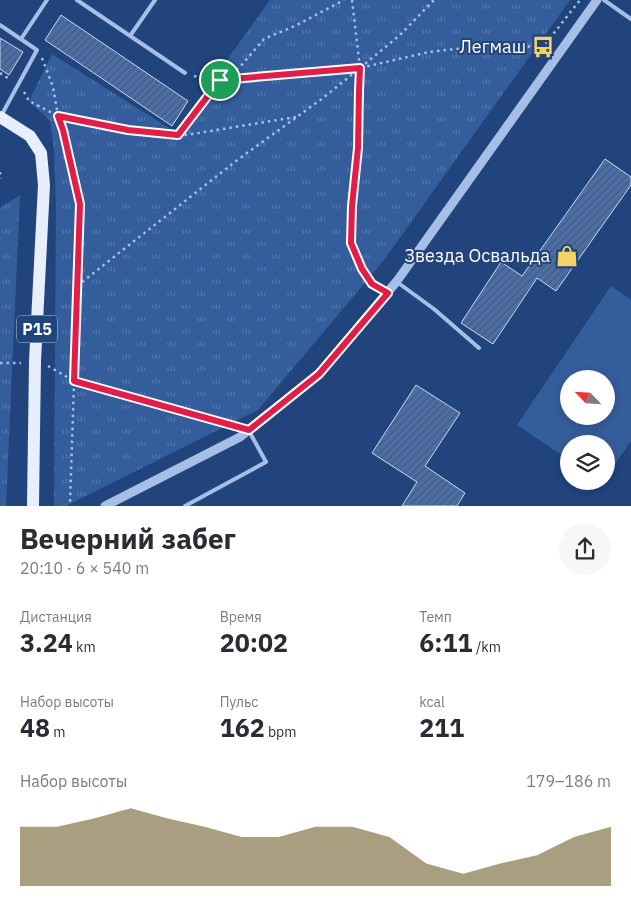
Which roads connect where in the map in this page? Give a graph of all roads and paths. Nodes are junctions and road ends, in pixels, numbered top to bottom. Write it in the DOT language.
graph roads {
  1 [pos="47,0"];
  2 [pos="77,0"];
  3 [pos="155,0"];
  4 [pos="344,0"];
  5 [pos="352,0"];
  6 [pos="434,0"];
  7 [pos="580,0"];
  8 [pos="597,0"];
  9 [pos="604,0"];
  10 [pos="631,19"];
  11 [pos="0,25"];
  12 [pos="130,36"];
  13 [pos="21,39"];
  14 [pos="37,50"];
  15 [pos="360,68"];
  16 [pos="0,73"];
  17 [pos="185,73"];
  18 [pos="220,80"];
  19 [pos="212,81"];
  20 [pos="19,84"];
  21 [pos="58,116"];
  22 [pos="298,116"];
  23 [pos="0,117"];
  24 [pos="178,135"];
  25 [pos="0,172"];
  26 [pos="0,179"];
  27 [pos="397,281"];
  28 [pos="78,286"];
  29 [pos="388,293"];
  30 [pos="479,348"];
  31 [pos="35,361"];
  32 [pos="0,363"];
  33 [pos="74,381"];
  34 [pos="249,430"];
  35 [pos="70,504"];
  36 [pos="33,506"];
  37 [pos="105,506"];
  38 [pos="185,506"];
  1 -- 13 [label="lane"];
  2 -- 12 [label="lane"];
  3 -- 12 [label="lane"];
  4 -- 19 [label="path"];
  5 -- 15 [label="path"];
  6 -- 15 [label="path"];
  7 -- 15 [label="path"];
  8 -- 27 [label="street"];
  9 -- 10 [label="lane"];
  11 -- 13 [label="lane"];
  12 -- 17 [label="lane"];
  13 -- 14 [label="lane"];
  14 -- 20 [label="lane"];
  14 -- 21 [label="path"];
  15 -- 18 [label="path"];
  15 -- 22 [label="path"];
  15 -- 29 [label="path"];
  16 -- 20 [label="path"];
  17 -- 19 [label="path"];
  18 -- 19 [label="path"];
  18 -- 24 [label="path"];
  20 -- 21 [label="path"];
  20 -- 23 [label="lane"];
  21 -- 24 [label="path"];
  21 -- 28 [label="path"];
  22 -- 24 [label="path"];
  22 -- 28 [label="path"];
  23 -- 31 [label="main road, Р15"];
  25 -- 26 [label="path"];
  27 -- 29 [label="street"];
  27 -- 30 [label="lane"];
  28 -- 33 [label="path"];
  29 -- 34 [label="street"];
  31 -- 32 [label="path"];
  31 -- 33 [label="path"];
  31 -- 36 [label="main road, Р15"];
  33 -- 34 [label="path"];
  33 -- 35 [label="path"];
  34 -- 37 [label="street"];
  34 -- 38 [label="lane"];
}
